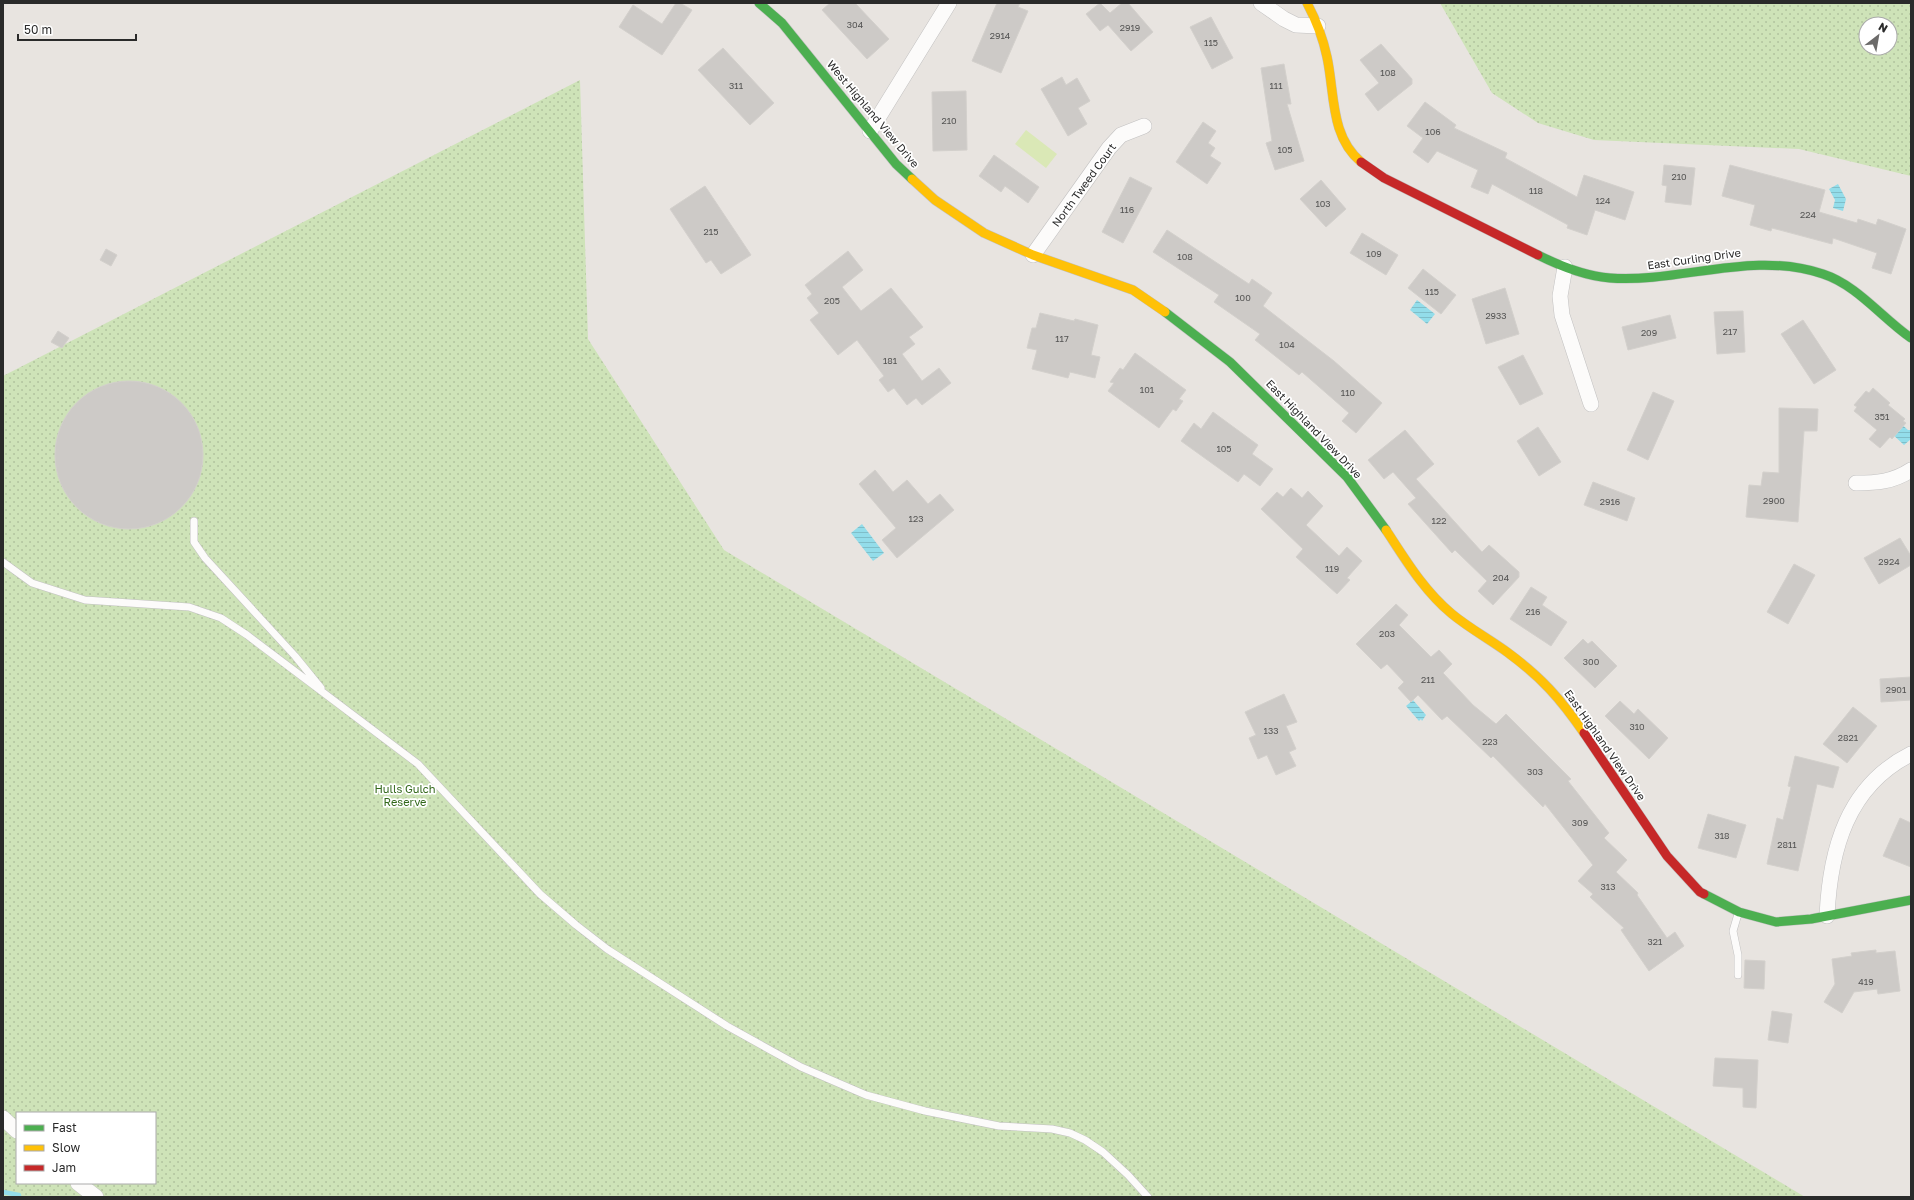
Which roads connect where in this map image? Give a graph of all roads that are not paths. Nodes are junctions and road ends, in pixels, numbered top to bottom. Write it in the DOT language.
graph roads {
  1 [pos="759,3"];
  2 [pos="949,3"];
  3 [pos="1260,3"];
  4 [pos="1307,3"];
  5 [pos="1318,26"];
  6 [pos="1144,126"];
  7 [pos="870,131"];
  8 [pos="1033,255"];
  9 [pos="1564,267"];
  10 [pos="1911,338"];
  11 [pos="1230,362"];
  12 [pos="1591,404"];
  13 [pos="1911,470"];
  14 [pos="1856,483"];
  15 [pos="194,522"];
  16 [pos="3,562"];
  17 [pos="329,697"];
  18 [pos="1911,754"];
  19 [pos="1911,900"];
  20 [pos="1739,912"];
  21 [pos="1827,916"];
  22 [pos="1738,975"];
  23 [pos="3,1118"];
  24 [pos="16,1129"];
  25 [pos="79,1184"];
  26 [pos="96,1197"];
  27 [pos="1148,1197"];
  1 -- 7 [label="street, West Highland View Drive"];
  2 -- 7 [label="street"];
  3 -- 5 [label="street"];
  4 -- 5 [label="street, East Curling Drive"];
  5 -- 9 [label="street, East Curling Drive"];
  6 -- 8 [label="street, North Tweed Court"];
  7 -- 8 [label="street, West Highland View Drive"];
  8 -- 11 [label="street, West Highland View Drive"];
  9 -- 10 [label="street, East Curling Drive"];
  9 -- 12 [label="street"];
  11 -- 20 [label="street, East Highland View Drive"];
  13 -- 14 [label="street"];
  15 -- 17 [label="lane"];
  16 -- 17 [label="lane"];
  17 -- 27 [label="lane"];
  18 -- 21 [label="street"];
  19 -- 21 [label="street, East Highland View Drive"];
  20 -- 21 [label="street, East Highland View Drive"];
  20 -- 22 [label="lane"];
  23 -- 24 [label="street"];
  25 -- 26 [label="street"];
}
